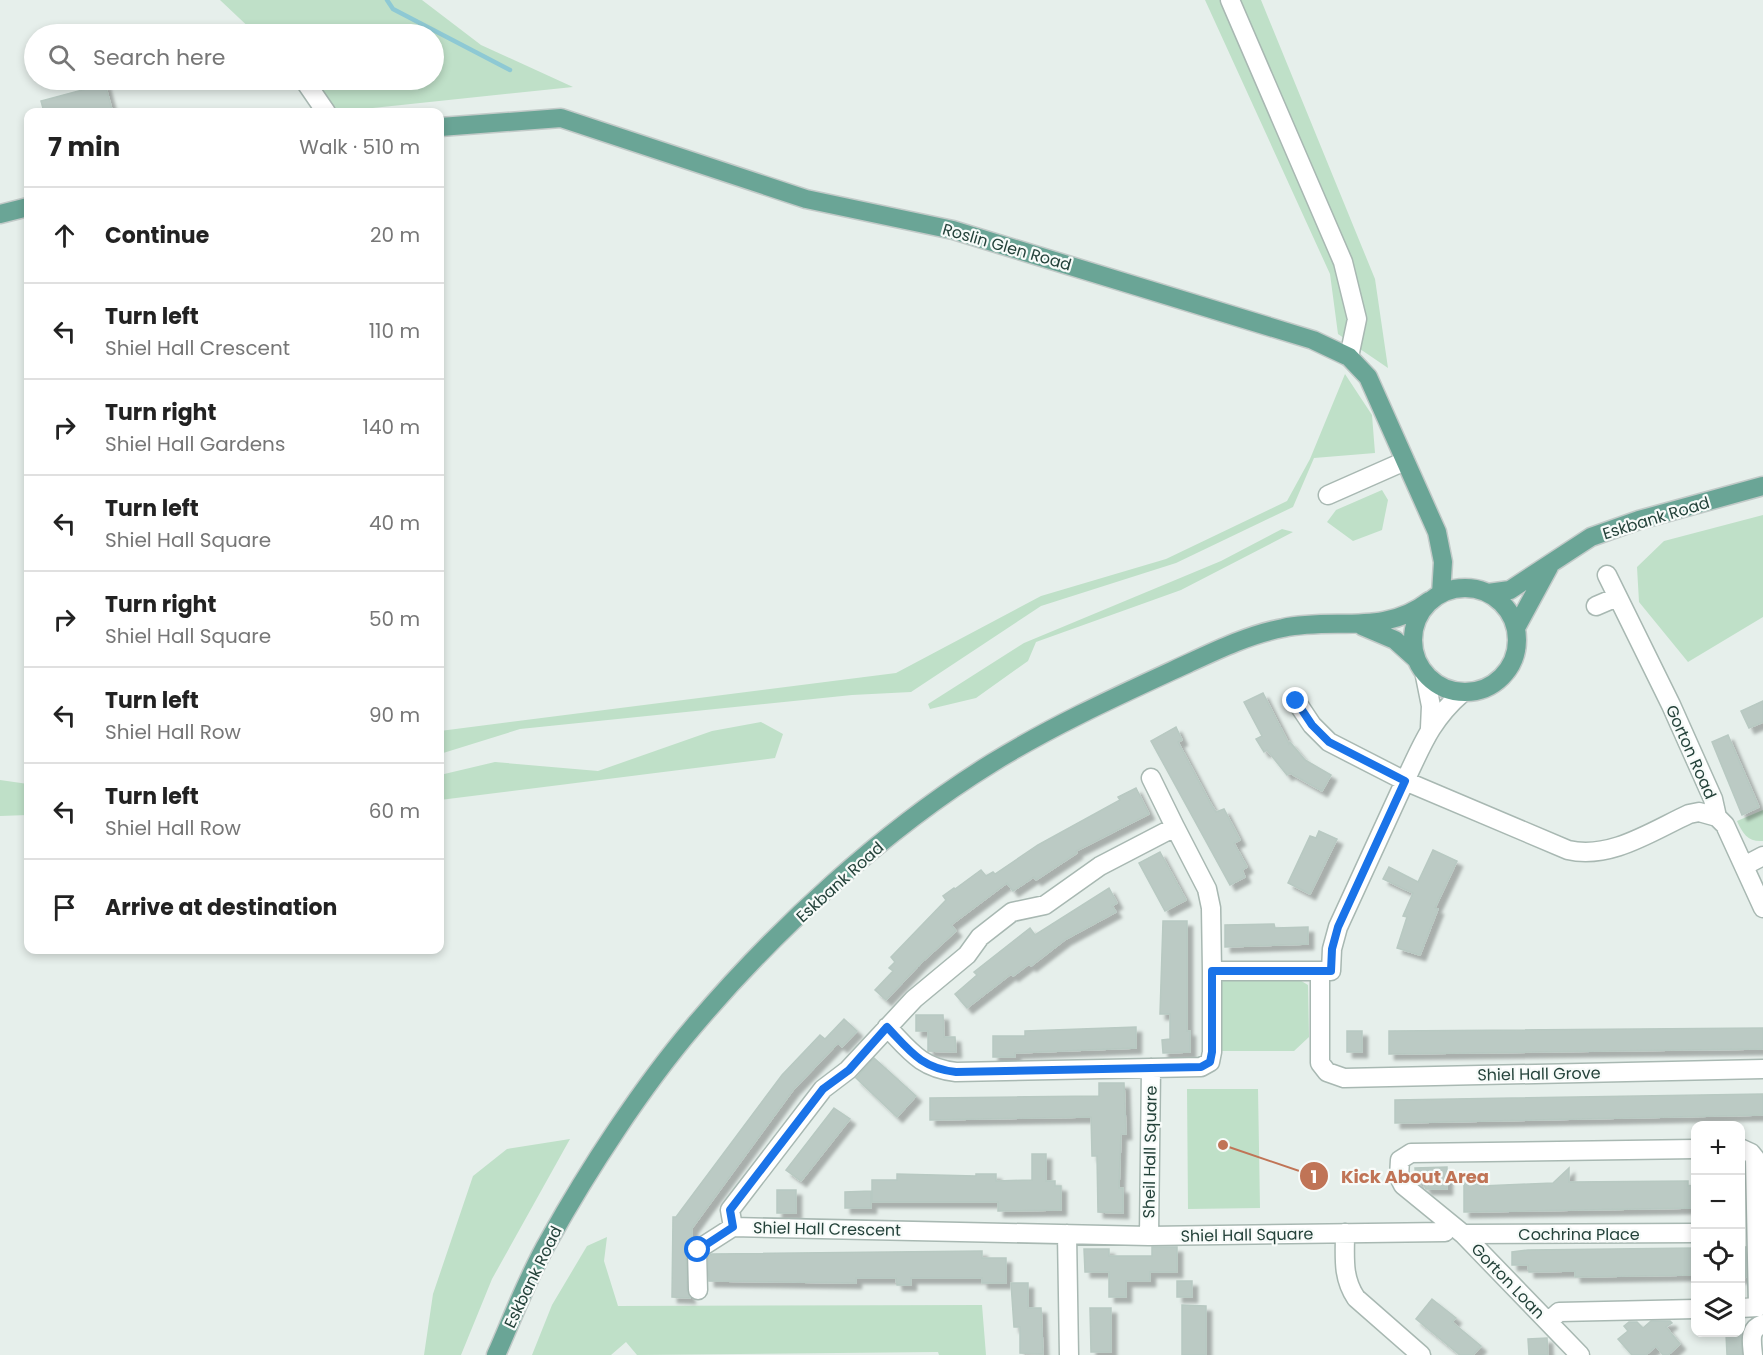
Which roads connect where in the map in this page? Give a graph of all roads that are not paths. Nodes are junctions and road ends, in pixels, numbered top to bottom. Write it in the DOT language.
graph roads {
  1 [pos="1230,0"];
  2 [pos="311,90"];
  3 [pos="323,108"];
  4 [pos="444,127"];
  5 [pos="24,208"];
  6 [pos="0,214"];
  7 [pos="1349,357"];
  8 [pos="1405,461"];
  9 [pos="1763,486"];
  10 [pos="1328,495"];
  11 [pos="1553,560"];
  12 [pos="1443,562"];
  13 [pos="1607,575"];
  14 [pos="1467,588"];
  15 [pos="1488,593"];
  16 [pos="1617,597"];
  17 [pos="1435,598"];
  18 [pos="1596,606"];
  19 [pos="1358,624"];
  20 [pos="1517,626"];
  21 [pos="1415,658"];
  22 [pos="1425,676"];
  23 [pos="1462,693"];
  24 [pos="1296,701"];
  25 [pos="1430,728"];
  26 [pos="1151,778"];
  27 [pos="1405,781"];
  28 [pos="1718,817"];
  29 [pos="1175,827"];
  30 [pos="1763,856"];
  31 [pos="1744,866"];
  32 [pos="1763,908"];
  33 [pos="1212,971"];
  34 [pos="1320,971"];
  35 [pos="887,1027"];
  36 [pos="1151,1068"];
  37 [pos="1763,1069"];
  38 [pos="1691,1149"];
  39 [pos="1745,1150"];
  40 [pos="733,1227"];
  41 [pos="1345,1233"];
  42 [pos="1454,1233"];
  43 [pos="1691,1233"];
  44 [pos="1753,1233"];
  45 [pos="1067,1234"];
  46 [pos="1149,1236"];
  47 [pos="698,1290"];
  48 [pos="1745,1308"];
  49 [pos="1691,1309"];
  50 [pos="1548,1322"];
  51 [pos="1763,1324"];
  52 [pos="496,1355"];
  53 [pos="1069,1355"];
  54 [pos="1421,1355"];
  55 [pos="1580,1355"];
  56 [pos="1753,1355"];
  1 -- 7 [label="street"];
  2 -- 3 [label="street"];
  4 -- 7 [label="main road, Roslin Glen Road"];
  5 -- 6 [label="main road"];
  7 -- 8 [label="main road, Roslin Glen Road"];
  8 -- 10 [label="street"];
  8 -- 12 [label="main road, Roslin Glen Road"];
  9 -- 11 [label="main road, Eskbank Road"];
  11 -- 15 [label="main road, Eskbank Road"];
  11 -- 20 [label="main road"];
  12 -- 14 [label="main road, Roslin Glen Road"];
  12 -- 17 [label="main road, Roslin Glen Road"];
  13 -- 16 [label="street, Gorton Road"];
  14 -- 15 [label="main road, Eskbank Road"];
  14 -- 17 [label="main road, Eskbank Road"];
  15 -- 20 [label="main road, Eskbank Road"];
  16 -- 18 [label="street"];
  16 -- 28 [label="street, Gorton Road"];
  17 -- 19 [label="main road, Eskbank Road"];
  17 -- 21 [label="main road, Eskbank Road"];
  19 -- 21 [label="main road, Eskbank Road"];
  19 -- 52 [label="main road, Eskbank Road"];
  20 -- 23 [label="main road"];
  21 -- 22 [label="main road, Eskbank Road"];
  22 -- 23 [label="main road"];
  22 -- 25 [label="street"];
  23 -- 25 [label="street"];
  24 -- 27 [label="street"];
  25 -- 27 [label="street"];
  26 -- 29 [label="street"];
  27 -- 28 [label="street"];
  27 -- 34 [label="street"];
  28 -- 31 [label="street, Gorton Road"];
  29 -- 33 [label="street"];
  29 -- 35 [label="street, Shiel Hall Crescent"];
  30 -- 31 [label="street"];
  31 -- 32 [label="street, Gorton Road"];
  33 -- 34 [label="street"];
  33 -- 36 [label="street"];
  34 -- 37 [label="street, Shiel Hall Grove"];
  35 -- 36 [label="street"];
  35 -- 40 [label="street, Shiel Hall Crescent"];
  36 -- 46 [label="street, Sheil Hall Square"];
  38 -- 42 [label="street, Gorton Loan"];
  39 -- 44 [label="street"];
  40 -- 45 [label="street, Shiel Hall Crescent"];
  40 -- 47 [label="street"];
  41 -- 42 [label="street, Shiel Hall Square"];
  41 -- 46 [label="street, Shiel Hall Square"];
  41 -- 54 [label="street"];
  42 -- 43 [label="street, Cochrina Place"];
  42 -- 50 [label="street, Gorton Loan"];
  44 -- 48 [label="street"];
  45 -- 46 [label="street, Shiel Hall Crescent"];
  45 -- 53 [label="street"];
  49 -- 50 [label="street"];
  50 -- 55 [label="street, Gorton Loan"];
  51 -- 56 [label="street"];
}
